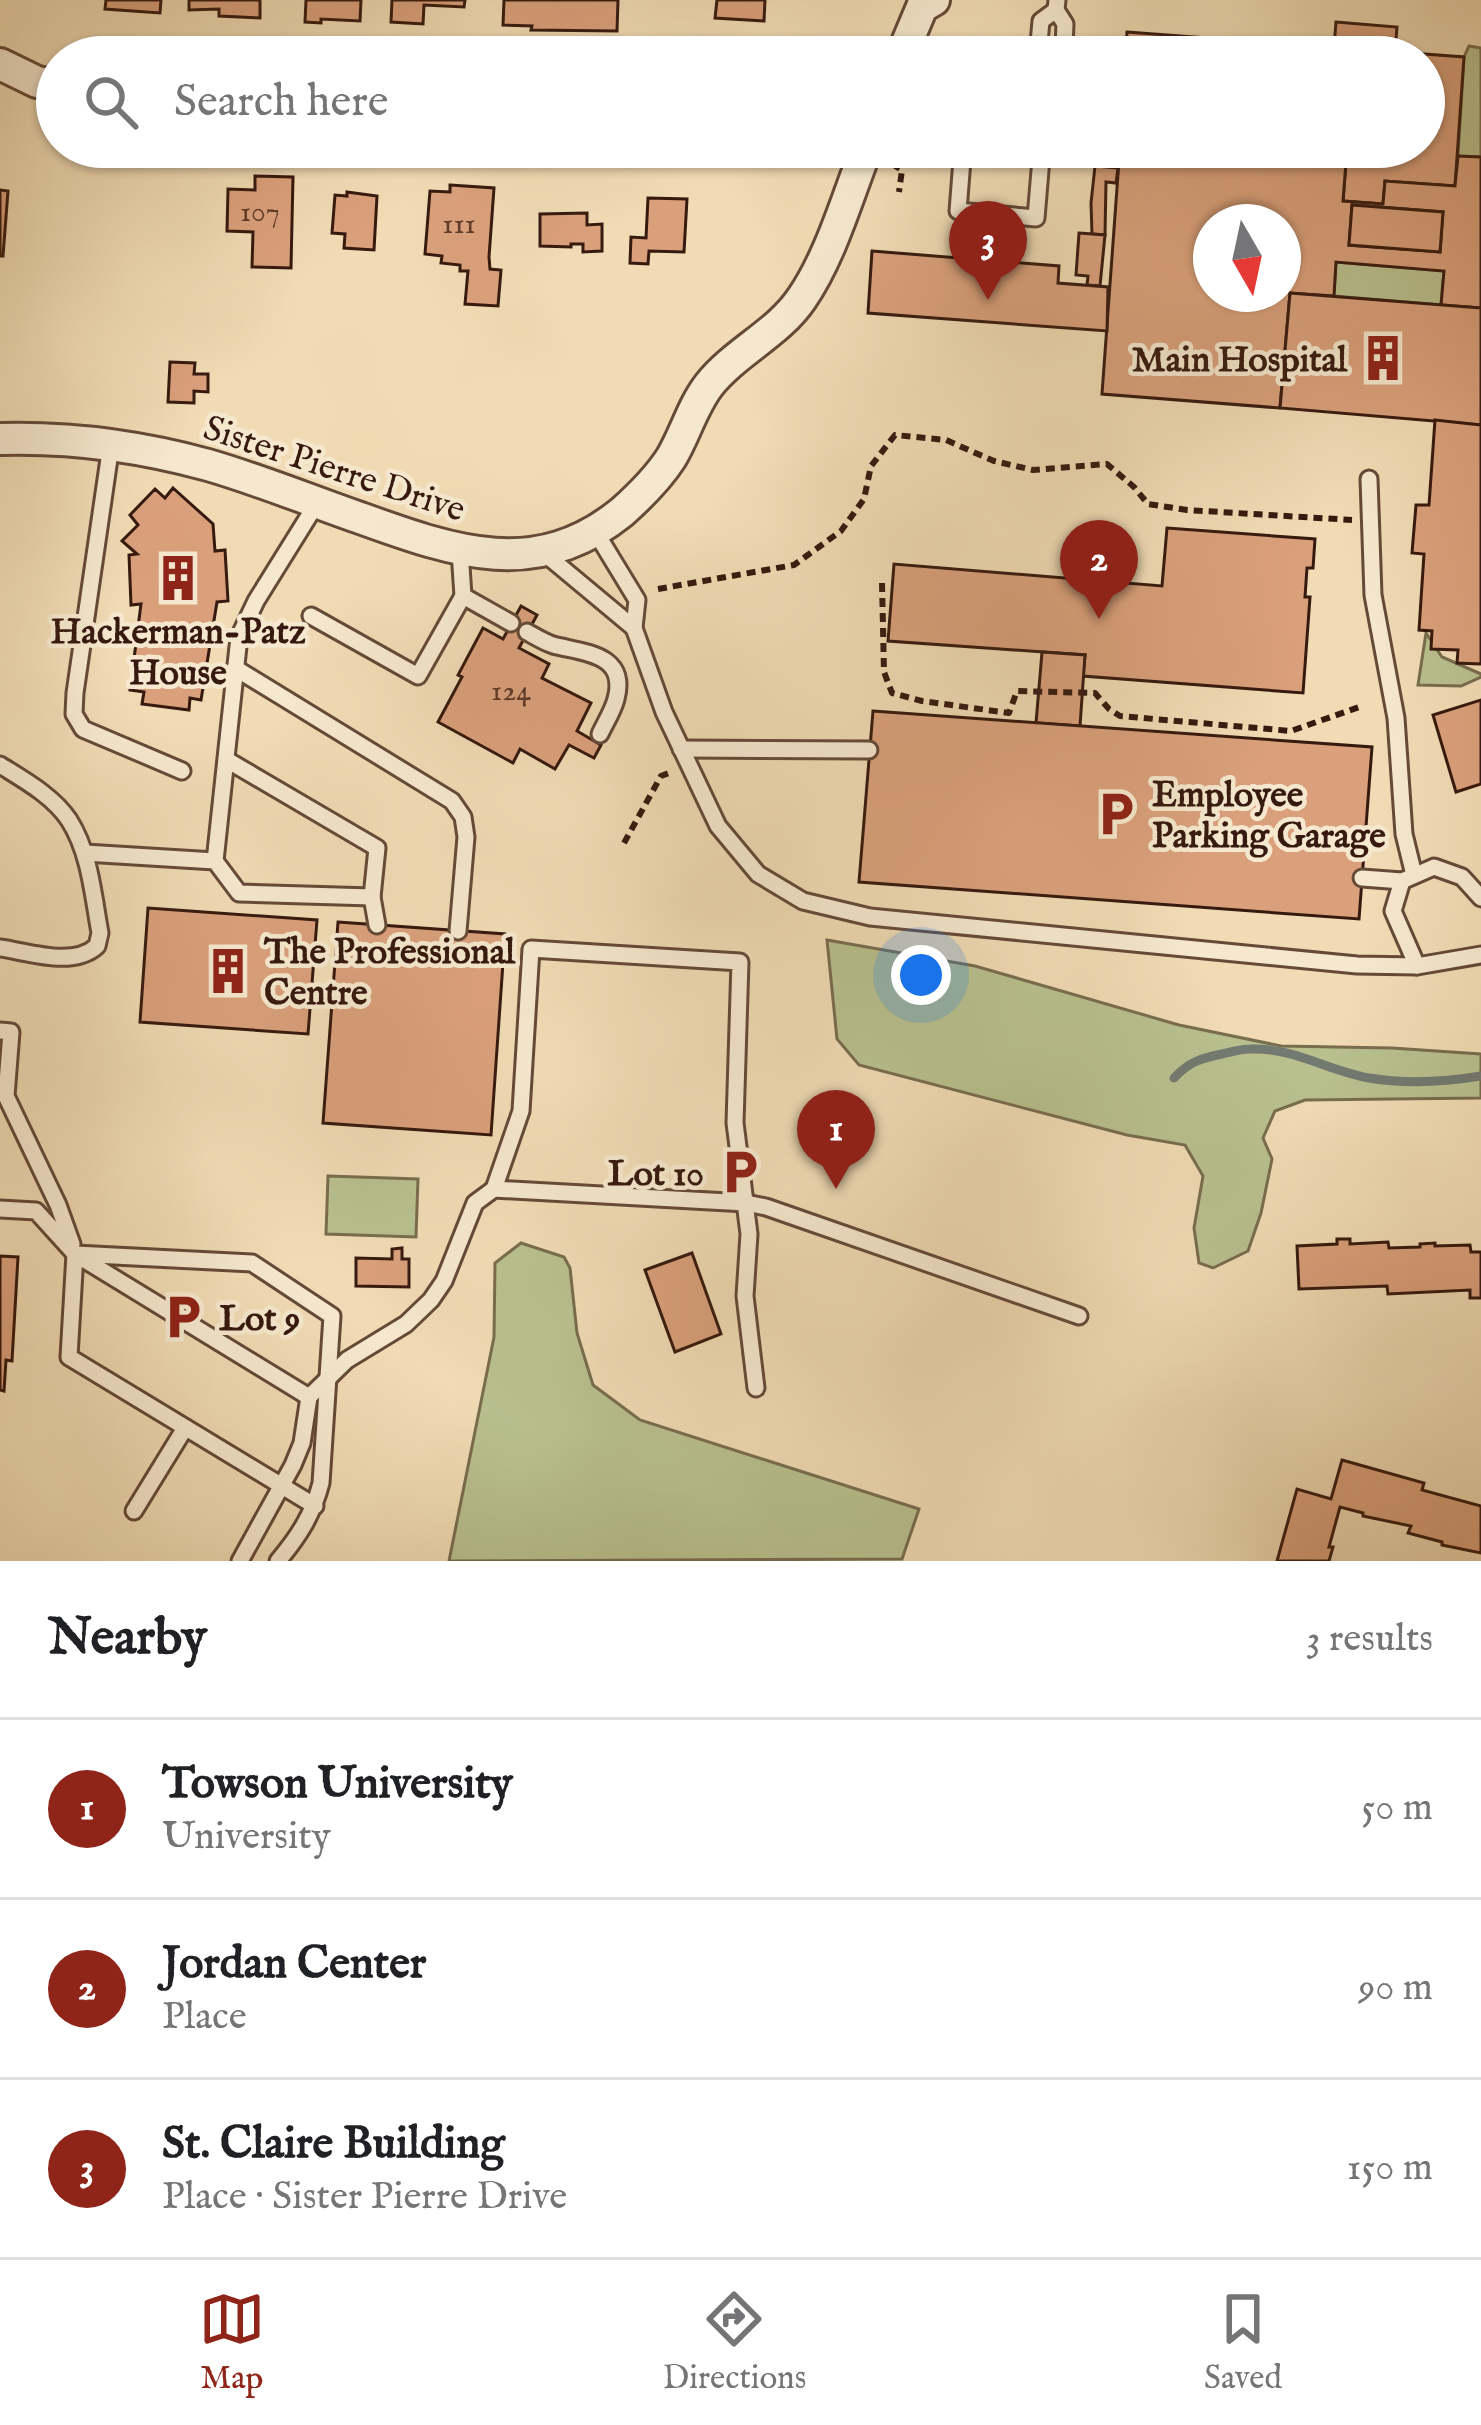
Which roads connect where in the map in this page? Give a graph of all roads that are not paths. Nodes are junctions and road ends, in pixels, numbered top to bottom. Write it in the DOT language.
graph roads {
  1 [pos="934,0"];
  2 [pos="1057,5"];
  3 [pos="910,36"];
  4 [pos="1040,36"];
  5 [pos="1065,36"];
  6 [pos="0,64"];
  7 [pos="36,81"];
  8 [pos="868,168"];
  9 [pos="961,168"];
  10 [pos="1040,168"];
  11 [pos="0,439"];
  12 [pos="112,445"];
  13 [pos="1369,479"];
  14 [pos="317,503"];
  15 [pos="595,531"];
  16 [pos="460,551"];
  17 [pos="542,551"];
  18 [pos="463,596"];
  19 [pos="311,616"];
  20 [pos="512,623"];
  21 [pos="634,628"];
  22 [pos="527,632"];
  23 [pos="235,668"];
  24 [pos="600,734"];
  25 [pos="681,749"];
  26 [pos="869,750"];
  27 [pos="227,760"];
  28 [pos="0,765"];
  29 [pos="182,771"];
  30 [pos="85,853"];
  31 [pos="214,861"];
  32 [pos="1362,878"];
  33 [pos="1408,878"];
  34 [pos="372,897"];
  35 [pos="1481,898"];
  36 [pos="376,925"];
  37 [pos="458,931"];
  38 [pos="0,948"];
  39 [pos="1481,955"];
  40 [pos="1417,966"];
  41 [pos="0,1031"];
  42 [pos="3,1095"];
  43 [pos="494,1189"];
  44 [pos="746,1203"];
  45 [pos="0,1209"];
  46 [pos="75,1254"];
  47 [pos="1079,1316"];
  48 [pos="329,1376"];
  49 [pos="756,1388"];
  50 [pos="309,1397"];
  51 [pos="185,1427"];
  52 [pos="282,1486"];
  53 [pos="315,1506"];
  54 [pos="134,1510"];
  55 [pos="241,1561"];
  56 [pos="278,1561"];
  1 -- 3 [label="street"];
  2 -- 4 [label="lane"];
  2 -- 5 [label="lane"];
  6 -- 7 [label="street"];
  8 -- 15 [label="street, Sister Pierre Drive"];
  9 -- 10 [label="lane"];
  11 -- 12 [label="street, Sister Pierre Drive"];
  12 -- 14 [label="street, Sister Pierre Drive"];
  12 -- 29 [label="lane"];
  13 -- 33 [label="lane"];
  14 -- 16 [label="street, Sister Pierre Drive"];
  14 -- 23 [label="lane"];
  15 -- 17 [label="street, Sister Pierre Drive"];
  15 -- 21 [label="lane"];
  16 -- 17 [label="street, Sister Pierre Drive"];
  16 -- 18 [label="lane"];
  17 -- 21 [label="lane"];
  18 -- 19 [label="lane"];
  18 -- 20 [label="lane"];
  21 -- 25 [label="lane"];
  22 -- 24 [label="lane"];
  23 -- 27 [label="lane"];
  23 -- 37 [label="lane"];
  25 -- 26 [label="lane"];
  25 -- 40 [label="lane"];
  27 -- 31 [label="lane"];
  27 -- 34 [label="lane"];
  28 -- 30 [label="lane"];
  30 -- 31 [label="lane"];
  30 -- 38 [label="lane"];
  31 -- 34 [label="lane"];
  32 -- 33 [label="lane"];
  33 -- 35 [label="lane"];
  33 -- 40 [label="lane"];
  34 -- 36 [label="lane"];
  39 -- 40 [label="lane"];
  41 -- 42 [label="lane"];
  42 -- 46 [label="lane"];
  43 -- 44 [label="lane"];
  43 -- 44 [label="lane"];
  43 -- 48 [label="lane"];
  44 -- 47 [label="lane"];
  44 -- 49 [label="lane"];
  45 -- 46 [label="lane"];
  46 -- 48 [label="lane"];
  46 -- 50 [label="lane"];
  46 -- 51 [label="lane"];
  48 -- 50 [label="lane"];
  48 -- 53 [label="lane"];
  50 -- 52 [label="lane"];
  51 -- 52 [label="lane"];
  51 -- 54 [label="lane"];
  52 -- 53 [label="lane"];
  52 -- 55 [label="lane"];
  53 -- 56 [label="lane"];
}
